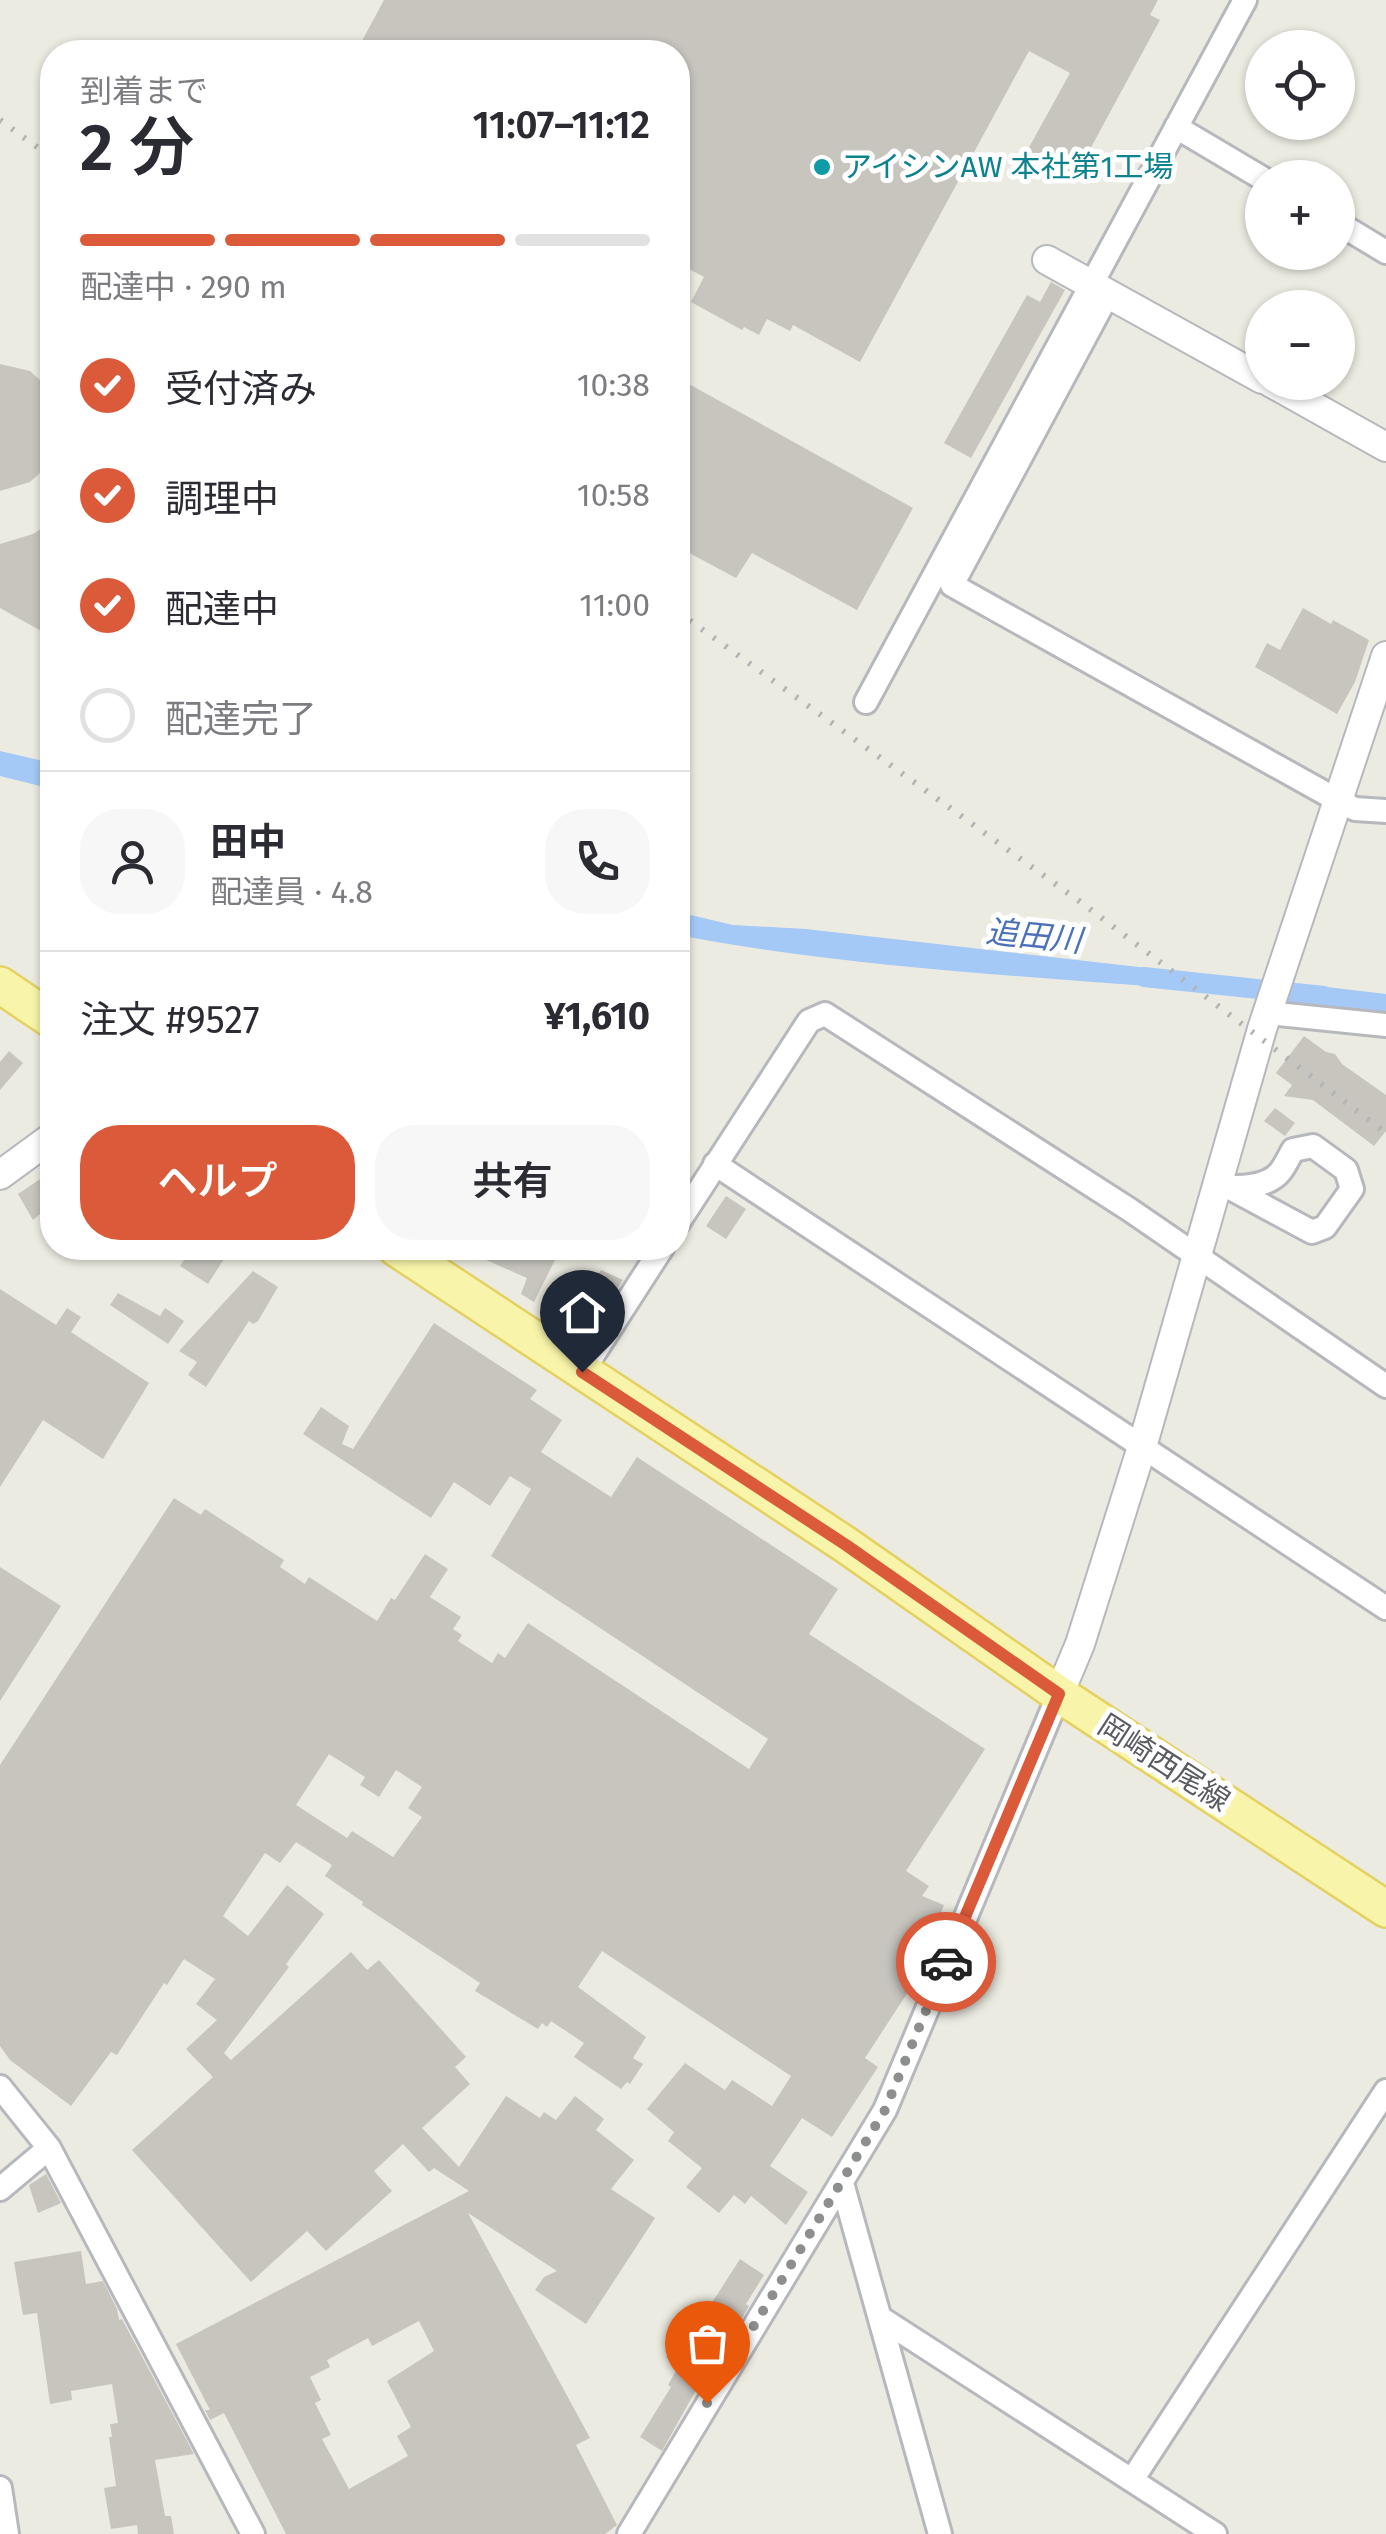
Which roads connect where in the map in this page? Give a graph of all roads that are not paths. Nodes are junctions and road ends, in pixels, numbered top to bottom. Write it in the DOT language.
graph roads {
  1 [pos="1245,0"];
  2 [pos="1176,127"];
  3 [pos="1245,168"];
  4 [pos="1355,233"];
  5 [pos="1386,252"];
  6 [pos="1047,260"];
  7 [pos="1099,289"];
  8 [pos="1245,369"];
  9 [pos="1303,400"];
  10 [pos="1386,446"];
  11 [pos="1386,656"];
  12 [pos="866,702"];
  13 [pos="1338,800"];
  14 [pos="1386,811"];
  15 [pos="0,985"];
  16 [pos="1269,1009"];
  17 [pos="40,1012"];
  18 [pos="1386,1025"];
  19 [pos="40,1146"];
  20 [pos="715,1164"];
  21 [pos="0,1175"];
  22 [pos="1225,1186"];
  23 [pos="690,1204"];
  24 [pos="1198,1257"];
  25 [pos="414,1260"];
  26 [pos="654,1260"];
  27 [pos="582,1372"];
  28 [pos="1386,1386"];
  29 [pos="1142,1446"];
  30 [pos="1386,1608"];
  31 [pos="1059,1694"];
  32 [pos="1386,1909"];
  33 [pos="0,2087"];
  34 [pos="1386,2091"];
  35 [pos="50,2148"];
  36 [pos="842,2183"];
  37 [pos="0,2188"];
  38 [pos="882,2318"];
  39 [pos="1132,2480"];
  40 [pos="0,2488"];
  41 [pos="7,2534"];
  42 [pos="254,2534"];
  43 [pos="629,2534"];
  44 [pos="940,2534"];
  45 [pos="1215,2534"];
  1 -- 2 [label="street"];
  2 -- 3 [label="street"];
  2 -- 7 [label="street"];
  4 -- 5 [label="street"];
  6 -- 7 [label="street"];
  7 -- 8 [label="street"];
  7 -- 12 [label="street"];
  7 -- 13 [label="street"];
  9 -- 10 [label="street"];
  11 -- 13 [label="street"];
  13 -- 14 [label="street"];
  13 -- 16 [label="street"];
  15 -- 17 [label="main road"];
  16 -- 18 [label="street"];
  16 -- 22 [label="street"];
  19 -- 21 [label="street"];
  20 -- 23 [label="street"];
  20 -- 24 [label="street"];
  20 -- 29 [label="street"];
  22 -- 22 [label="street"];
  22 -- 24 [label="street"];
  24 -- 28 [label="street"];
  24 -- 29 [label="street"];
  25 -- 27 [label="main road, 岡崎西尾線"];
  26 -- 27 [label="street"];
  27 -- 31 [label="main road, 岡崎西尾線"];
  29 -- 30 [label="street"];
  29 -- 31 [label="street"];
  31 -- 32 [label="main road, 岡崎西尾線"];
  31 -- 36 [label="street"];
  33 -- 35 [label="street"];
  34 -- 39 [label="street"];
  35 -- 37 [label="street"];
  35 -- 42 [label="street"];
  36 -- 38 [label="street"];
  36 -- 43 [label="street"];
  38 -- 39 [label="street"];
  38 -- 44 [label="street"];
  39 -- 45 [label="street"];
  40 -- 41 [label="street"];
}
